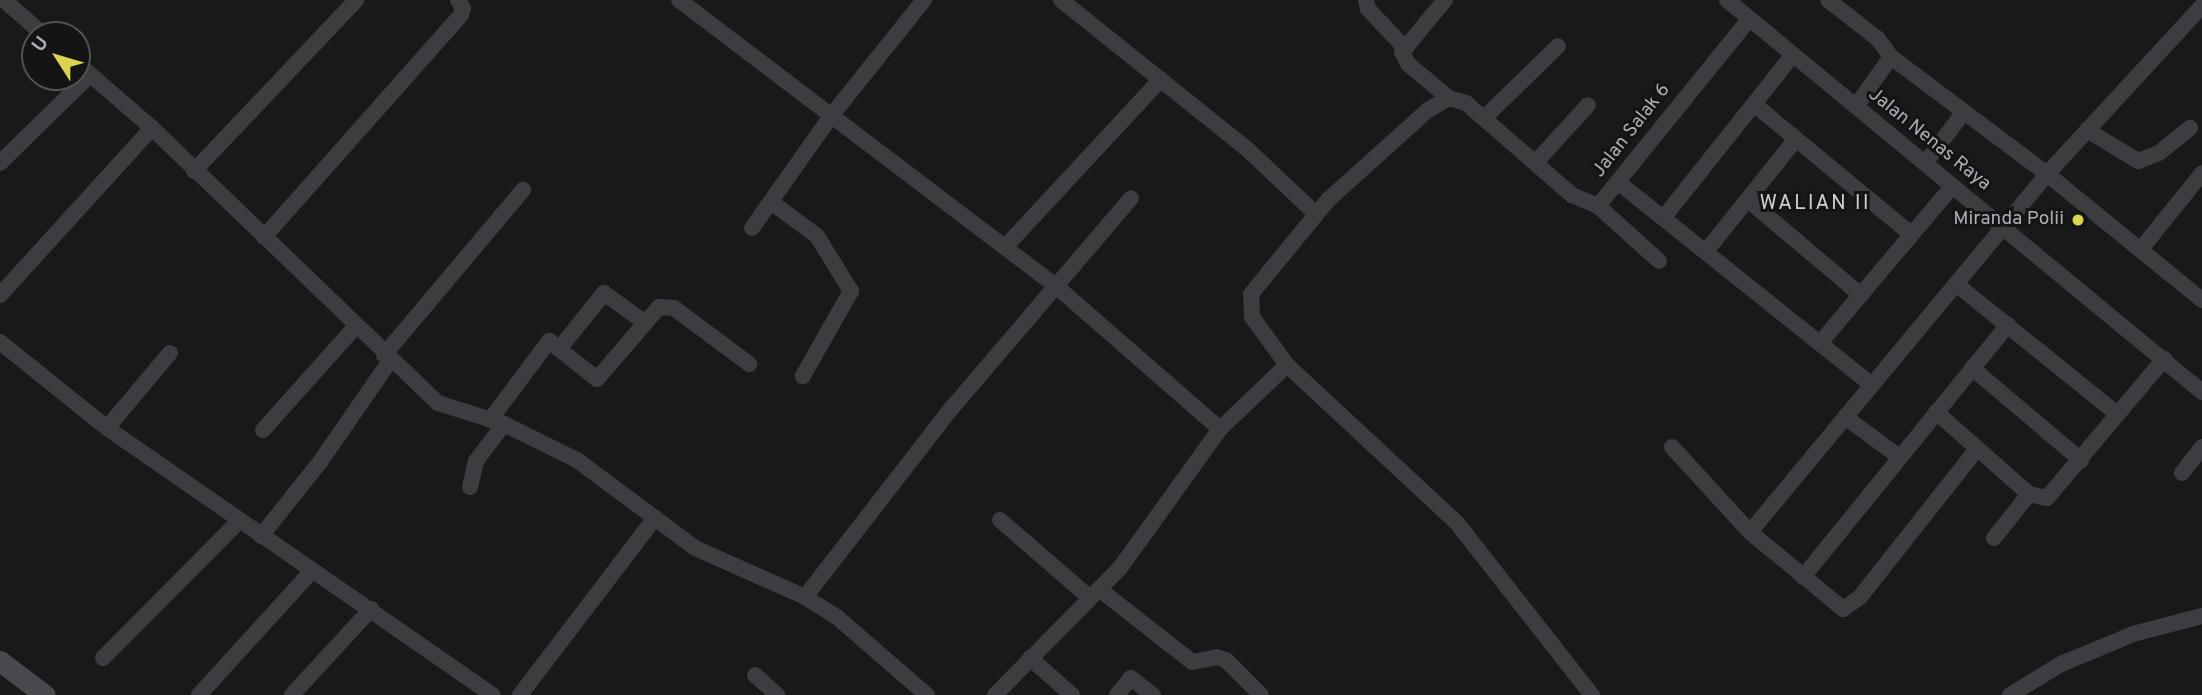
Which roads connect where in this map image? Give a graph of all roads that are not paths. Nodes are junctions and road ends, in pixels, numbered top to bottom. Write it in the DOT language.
graph roads {
  1 [pos="4,0"];
  2 [pos="356,0"];
  3 [pos="458,0"];
  4 [pos="679,0"];
  5 [pos="924,0"];
  6 [pos="1061,0"];
  7 [pos="1366,0"];
  8 [pos="1445,0"];
  9 [pos="1727,0"];
  10 [pos="1828,0"];
  11 [pos="2202,6"];
  12 [pos="28,21"];
  13 [pos="1748,21"];
  14 [pos="1558,46"];
  15 [pos="1404,47"];
  16 [pos="1792,56"];
  17 [pos="1891,57"];
  18 [pos="91,76"];
  19 [pos="1161,79"];
  20 [pos="74,91"];
  21 [pos="1449,98"];
  22 [pos="1755,105"];
  23 [pos="1588,106"];
  24 [pos="1856,106"];
  25 [pos="1964,112"];
  26 [pos="831,116"];
  27 [pos="1484,118"];
  28 [pos="152,128"];
  29 [pos="2190,128"];
  30 [pos="2087,130"];
  31 [pos="1796,139"];
  32 [pos="1536,162"];
  33 [pos="0,163"];
  34 [pos="1925,163"];
  35 [pos="194,171"];
  36 [pos="2202,173"];
  37 [pos="2047,174"];
  38 [pos="1619,183"];
  39 [pos="1952,187"];
  40 [pos="523,190"];
  41 [pos="1131,198"];
  42 [pos="1748,200"];
  43 [pos="771,202"];
  44 [pos="1598,206"];
  45 [pos="1316,214"];
  46 [pos="1664,217"];
  47 [pos="2004,227"];
  48 [pos="752,228"];
  49 [pos="1912,234"];
  50 [pos="264,237"];
  51 [pos="1004,247"];
  52 [pos="2141,249"];
  53 [pos="1707,250"];
  54 [pos="1659,261"];
  55 [pos="1956,284"];
  56 [pos="1056,286"];
  57 [pos="2200,293"];
  58 [pos="0,295"];
  59 [pos="1861,295"];
  60 [pos="643,322"];
  61 [pos="2008,325"];
  62 [pos="356,326"];
  63 [pos="1820,343"];
  64 [pos="558,349"];
  65 [pos="4,352"];
  66 [pos="170,353"];
  67 [pos="387,358"];
  68 [pos="2164,359"];
  69 [pos="749,364"];
  70 [pos="1287,365"];
  71 [pos="1972,368"];
  72 [pos="803,376"];
  73 [pos="1872,384"];
  74 [pos="2201,388"];
  75 [pos="1936,412"];
  76 [pos="2118,414"];
  77 [pos="1845,417"];
  78 [pos="497,422"];
  79 [pos="107,428"];
  80 [pos="1220,429"];
  81 [pos="263,430"];
  82 [pos="1672,447"];
  83 [pos="2202,447"];
  84 [pos="1977,449"];
  85 [pos="1898,456"];
  86 [pos="2081,460"];
  87 [pos="2182,473"];
  88 [pos="470,487"];
  89 [pos="2029,494"];
  90 [pos="655,518"];
  91 [pos="240,520"];
  92 [pos="1000,520"];
  93 [pos="1750,533"];
  94 [pos="261,537"];
  95 [pos="1994,538"];
  96 [pos="312,570"];
  97 [pos="1803,577"];
  98 [pos="1095,594"];
  99 [pos="805,597"];
  100 [pos="371,609"];
  101 [pos="2202,616"];
  102 [pos="103,658"];
  103 [pos="1030,658"];
  104 [pos="0,661"];
  105 [pos="755,675"];
  106 [pos="45,695"];
  107 [pos="199,695"];
  108 [pos="292,695"];
  109 [pos="494,695"];
  110 [pos="520,695"];
  111 [pos="777,695"];
  112 [pos="927,695"];
  113 [pos="995,695"];
  114 [pos="1072,695"];
  115 [pos="1117,695"];
  116 [pos="1153,695"];
  117 [pos="1261,695"];
  118 [pos="1592,695"];
  119 [pos="2010,695"];
  1 -- 12 [label="street"];
  2 -- 35 [label="street"];
  3 -- 50 [label="street"];
  4 -- 26 [label="street"];
  5 -- 26 [label="street"];
  6 -- 19 [label="street"];
  7 -- 15 [label="street, Jalan Salak 6"];
  8 -- 15 [label="street"];
  9 -- 13 [label="street, Jalan Nenas Raya"];
  10 -- 17 [label="street"];
  11 -- 30 [label="street"];
  13 -- 16 [label="street, Jalan Nenas Raya"];
  13 -- 38 [label="street, Jalan Salak 6"];
  14 -- 27 [label="street"];
  15 -- 21 [label="street, Jalan Salak 6"];
  16 -- 22 [label="street"];
  16 -- 24 [label="street, Jalan Nenas Raya"];
  17 -- 24 [label="street"];
  17 -- 25 [label="street"];
  18 -- 28 [label="street"];
  19 -- 45 [label="street"];
  19 -- 51 [label="street"];
  20 -- 33 [label="street"];
  21 -- 27 [label="street, Jalan Salak 6"];
  21 -- 45 [label="street"];
  22 -- 31 [label="street"];
  22 -- 46 [label="street"];
  23 -- 32 [label="street"];
  24 -- 34 [label="street, Jalan Nenas Raya"];
  25 -- 34 [label="street"];
  25 -- 37 [label="street"];
  26 -- 43 [label="street"];
  26 -- 51 [label="street"];
  27 -- 32 [label="street, Jalan Salak 6"];
  28 -- 35 [label="street"];
  28 -- 58 [label="street"];
  29 -- 30 [label="street"];
  30 -- 37 [label="street"];
  31 -- 42 [label="street"];
  31 -- 49 [label="street"];
  32 -- 44 [label="street, Jalan Salak 6"];
  34 -- 39 [label="street, Jalan Nenas Raya"];
  35 -- 50 [label="street"];
  36 -- 52 [label="street"];
  37 -- 47 [label="street"];
  37 -- 52 [label="street"];
  38 -- 44 [label="street, Jalan Salak 6"];
  38 -- 46 [label="street"];
  39 -- 47 [label="street, Jalan Nenas Raya"];
  39 -- 49 [label="street"];
  40 -- 67 [label="street"];
  41 -- 56 [label="street"];
  42 -- 53 [label="street"];
  42 -- 59 [label="street"];
  43 -- 48 [label="street"];
  43 -- 72 [label="street"];
  44 -- 54 [label="street"];
  45 -- 70 [label="street"];
  46 -- 53 [label="street"];
  47 -- 55 [label="street"];
  47 -- 68 [label="street, Jalan Nenas Raya"];
  49 -- 59 [label="street"];
  50 -- 62 [label="street"];
  51 -- 56 [label="street"];
  52 -- 57 [label="street"];
  53 -- 63 [label="street"];
  55 -- 61 [label="street"];
  55 -- 73 [label="street"];
  56 -- 80 [label="street"];
  56 -- 99 [label="street"];
  59 -- 63 [label="street"];
  60 -- 64 [label="street"];
  60 -- 64 [label="street"];
  60 -- 69 [label="street"];
  61 -- 71 [label="street"];
  61 -- 76 [label="street"];
  62 -- 67 [label="street"];
  62 -- 81 [label="street"];
  63 -- 73 [label="street"];
  64 -- 78 [label="street"];
  65 -- 79 [label="street"];
  66 -- 79 [label="street"];
  67 -- 78 [label="street"];
  67 -- 94 [label="street"];
  68 -- 74 [label="street, Jalan Nenas Raya"];
  68 -- 76 [label="street"];
  70 -- 80 [label="street"];
  70 -- 118 [label="street"];
  71 -- 75 [label="street"];
  71 -- 86 [label="street"];
  73 -- 77 [label="street"];
  75 -- 84 [label="street"];
  75 -- 85 [label="street"];
  76 -- 86 [label="street"];
  77 -- 85 [label="street"];
  77 -- 93 [label="street"];
  78 -- 88 [label="street"];
  78 -- 90 [label="street"];
  79 -- 91 [label="street"];
  80 -- 98 [label="street"];
  82 -- 93 [label="street"];
  83 -- 87 [label="street"];
  84 -- 89 [label="street"];
  84 -- 97 [label="street"];
  85 -- 97 [label="street"];
  86 -- 89 [label="street"];
  89 -- 95 [label="street"];
  90 -- 99 [label="street"];
  90 -- 110 [label="street"];
  91 -- 94 [label="street"];
  91 -- 102 [label="street"];
  92 -- 98 [label="street"];
  93 -- 97 [label="street"];
  94 -- 96 [label="street"];
  96 -- 100 [label="street"];
  96 -- 107 [label="street"];
  98 -- 103 [label="street"];
  98 -- 117 [label="street"];
  99 -- 112 [label="street"];
  100 -- 108 [label="street"];
  100 -- 109 [label="street"];
  101 -- 119 [label="street"];
  103 -- 113 [label="street"];
  103 -- 114 [label="street"];
  104 -- 106 [label="street"];
  105 -- 111 [label="street"];
  115 -- 116 [label="street"];
}
